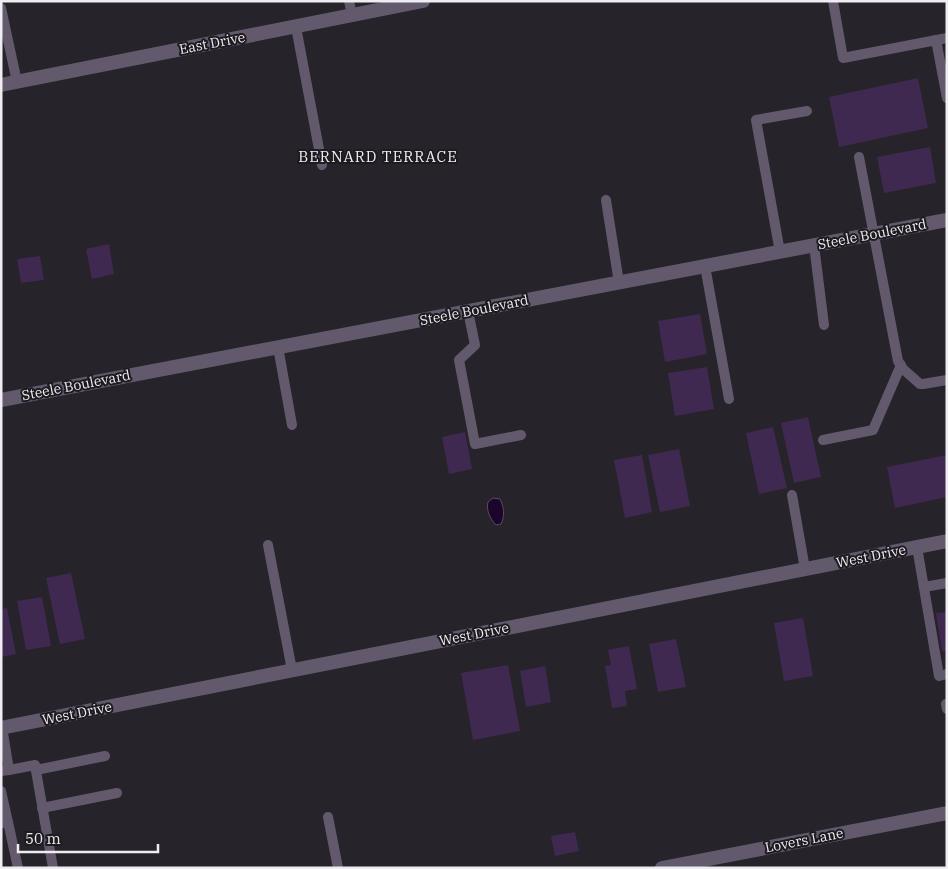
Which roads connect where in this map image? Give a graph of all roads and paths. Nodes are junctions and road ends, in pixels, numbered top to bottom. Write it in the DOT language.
graph roads {
  1 [pos="349,1"];
  2 [pos="423,1"];
  3 [pos="833,1"];
  4 [pos="1,8"];
  5 [pos="352,15"];
  6 [pos="296,27"];
  7 [pos="947,38"];
  8 [pos="936,40"];
  9 [pos="17,82"];
  10 [pos="1,85"];
  11 [pos="947,98"];
  12 [pos="807,111"];
  13 [pos="859,157"];
  14 [pos="322,165"];
  15 [pos="606,200"];
  16 [pos="947,220"];
  17 [pos="874,234"];
  18 [pos="814,245"];
  19 [pos="780,252"];
  20 [pos="705,266"];
  21 [pos="619,282"];
  22 [pos="468,311"];
  23 [pos="824,325"];
  24 [pos="278,347"];
  25 [pos="901,366"];
  26 [pos="947,380"];
  27 [pos="729,399"];
  28 [pos="1,400"];
  29 [pos="292,425"];
  30 [pos="521,435"];
  31 [pos="823,440"];
  32 [pos="792,496"];
  33 [pos="947,541"];
  34 [pos="268,545"];
  35 [pos="917,547"];
  36 [pos="806,569"];
  37 [pos="947,583"];
  38 [pos="924,587"];
  39 [pos="292,670"];
  40 [pos="947,674"];
  41 [pos="947,704"];
  42 [pos="947,710"];
  43 [pos="2,728"];
  44 [pos="105,756"];
  45 [pos="5,770"];
  46 [pos="36,770"];
  47 [pos="1,791"];
  48 [pos="117,793"];
  49 [pos="42,808"];
  50 [pos="947,812"];
  51 [pos="328,818"];
  52 [pos="5,822"];
  53 [pos="18,868"];
  54 [pos="53,868"];
  55 [pos="338,868"];
  56 [pos="662,868"];
  1 -- 5 [label="lane"];
  2 -- 5 [label="street, East Drive"];
  3 -- 8 [label="lane"];
  4 -- 9 [label="lane"];
  5 -- 6 [label="street, East Drive"];
  6 -- 9 [label="street, East Drive"];
  6 -- 14 [label="lane"];
  7 -- 8 [label="lane"];
  8 -- 11 [label="lane"];
  9 -- 10 [label="street, East Drive"];
  12 -- 19 [label="lane"];
  13 -- 17 [label="lane"];
  15 -- 21 [label="lane"];
  16 -- 17 [label="street, Steele Boulevard"];
  17 -- 18 [label="street, Steele Boulevard"];
  17 -- 25 [label="lane"];
  18 -- 19 [label="street, Steele Boulevard"];
  18 -- 23 [label="lane"];
  19 -- 20 [label="street, Steele Boulevard"];
  20 -- 21 [label="street, Steele Boulevard"];
  20 -- 27 [label="lane"];
  21 -- 22 [label="street, Steele Boulevard"];
  22 -- 24 [label="street, Steele Boulevard"];
  22 -- 30 [label="lane"];
  24 -- 28 [label="street, Steele Boulevard"];
  24 -- 29 [label="lane"];
  25 -- 26 [label="lane"];
  25 -- 31 [label="lane"];
  32 -- 36 [label="lane"];
  33 -- 35 [label="street, West Drive"];
  34 -- 39 [label="lane"];
  35 -- 36 [label="street, West Drive"];
  35 -- 38 [label="lane"];
  36 -- 39 [label="street, West Drive"];
  37 -- 38 [label="lane"];
  38 -- 40 [label="lane"];
  39 -- 43 [label="street, West Drive"];
  41 -- 42 [label="lane"];
  43 -- 45 [label="lane"];
  44 -- 46 [label="lane"];
  45 -- 46 [label="lane"];
  46 -- 49 [label="lane"];
  47 -- 52 [label="lane"];
  48 -- 49 [label="lane"];
  49 -- 54 [label="lane"];
  50 -- 56 [label="street, Lovers Lane"];
  51 -- 55 [label="lane"];
  52 -- 53 [label="lane"];
}
